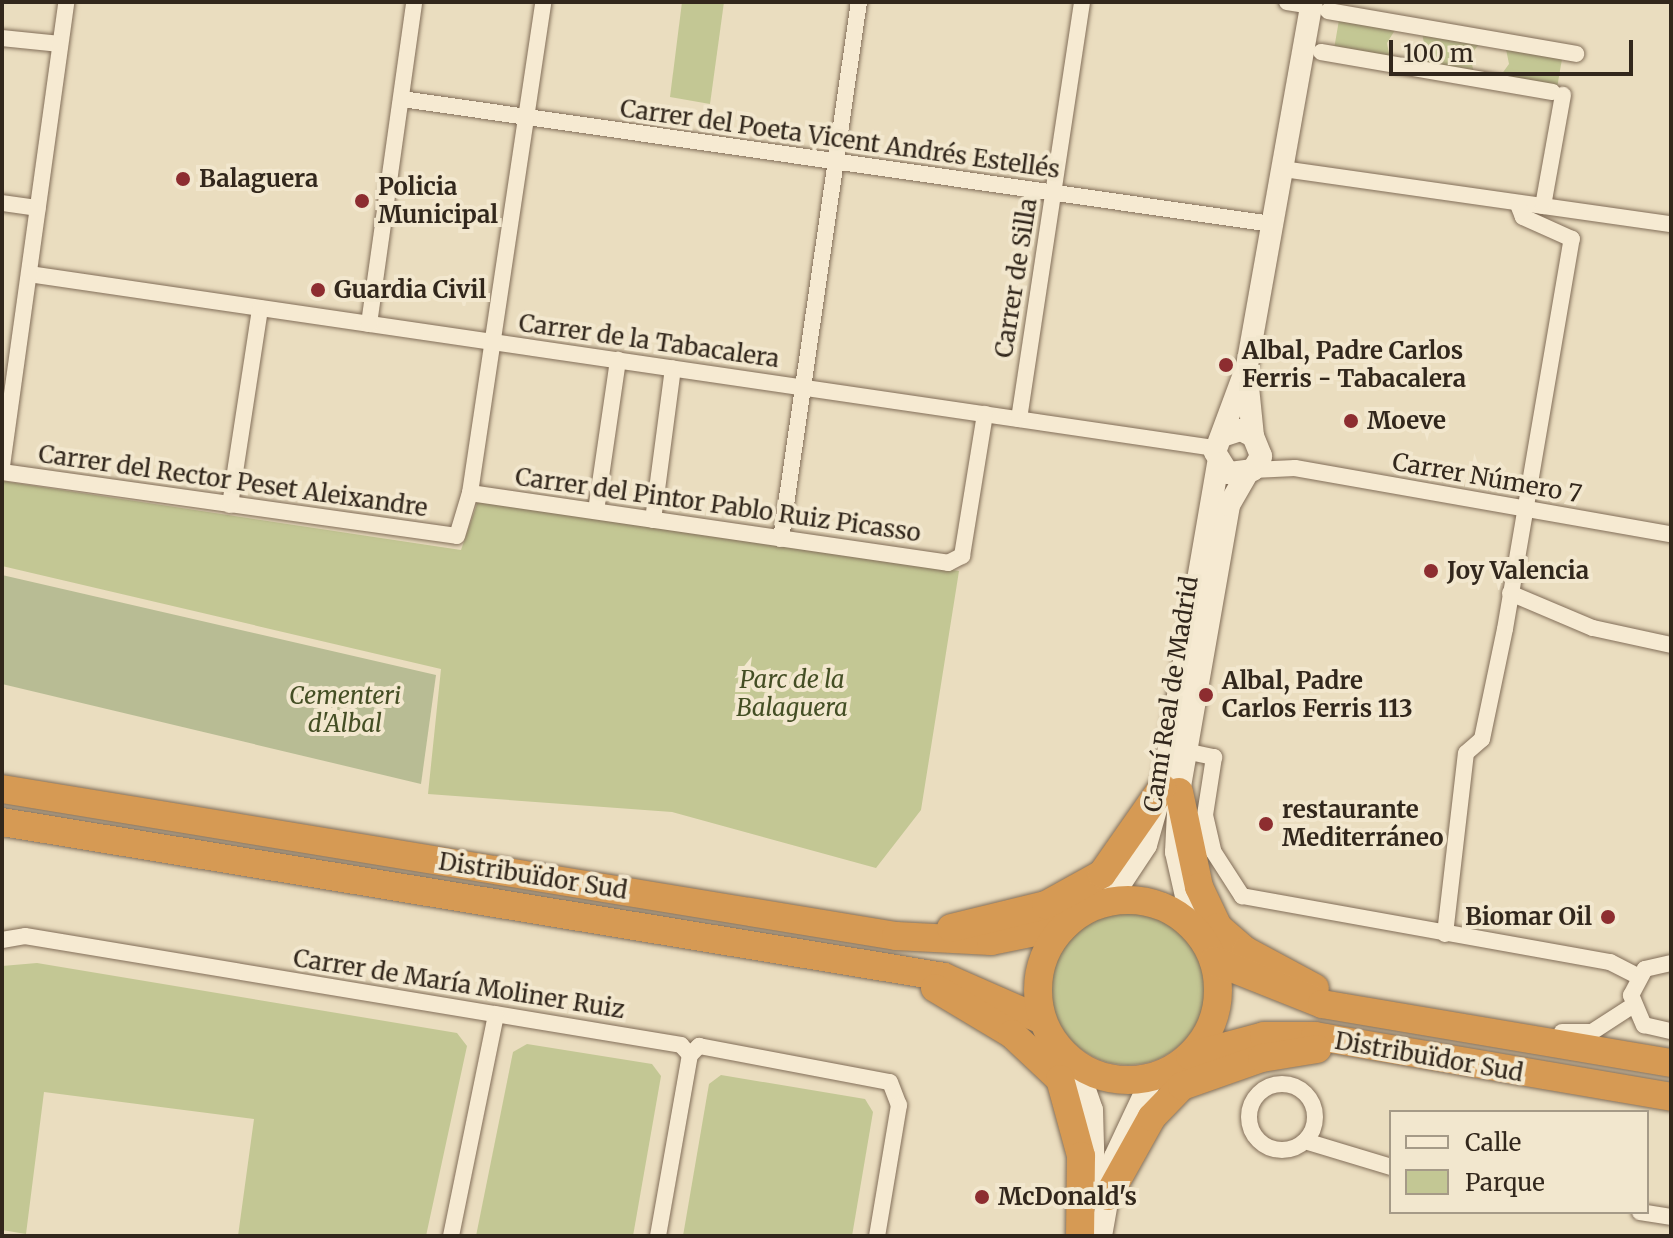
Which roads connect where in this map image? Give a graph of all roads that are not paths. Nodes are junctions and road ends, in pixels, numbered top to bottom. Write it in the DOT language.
graph roads {
  1 [pos="66,2"];
  2 [pos="414,2"];
  3 [pos="543,2"];
  4 [pos="859,2"];
  5 [pos="1082,2"];
  6 [pos="1287,2"];
  7 [pos="1317,6"];
  8 [pos="2,38"];
  9 [pos="60,44"];
  10 [pos="1321,52"];
  11 [pos="1576,54"];
  12 [pos="402,99"];
  13 [pos="525,117"];
  14 [pos="837,163"];
  15 [pos="1283,169"];
  16 [pos="1054,194"];
  17 [pos="2,203"];
  18 [pos="1543,206"];
  19 [pos="1519,207"];
  20 [pos="38,208"];
  21 [pos="1272,224"];
  22 [pos="1671,224"];
  23 [pos="29,274"];
  24 [pos="260,308"];
  25 [pos="369,324"];
  26 [pos="491,342"];
  27 [pos="618,360"];
  28 [pos="1247,366"];
  29 [pos="673,368"];
  30 [pos="803,387"];
  31 [pos="985,414"];
  32 [pos="1019,419"];
  33 [pos="1219,449"];
  34 [pos="1254,457"];
  35 [pos="2,469"];
  36 [pos="470,493"];
  37 [pos="230,505"];
  38 [pos="1525,509"];
  39 [pos="596,511"];
  40 [pos="653,520"];
  41 [pos="1671,534"];
  42 [pos="781,539"];
  43 [pos="1510,593"];
  44 [pos="1671,645"];
  45 [pos="1185,751"];
  46 [pos="2,789"];
  47 [pos="1171,790"];
  48 [pos="2,822"];
  49 [pos="1109,901"];
  50 [pos="1064,926"];
  51 [pos="1193,927"];
  52 [pos="1445,934"];
  53 [pos="896,936"];
  54 [pos="2,940"];
  55 [pos="1214,961"];
  56 [pos="1671,963"];
  57 [pos="903,970"];
  58 [pos="1638,976"];
  59 [pos="1632,1006"];
  60 [pos="496,1015"];
  61 [pos="1369,1015"];
  62 [pos="1042,1020"];
  63 [pos="1671,1031"];
  64 [pos="1486,1033"];
  65 [pos="1366,1044"];
  66 [pos="690,1055"];
  67 [pos="1190,1056"];
  68 [pos="1671,1063"];
  69 [pos="1076,1064"];
  70 [pos="1504,1071"];
  71 [pos="1153,1076"];
  72 [pos="1671,1097"];
  73 [pos="1671,1109"];
  74 [pos="1305,1141"];
  75 [pos="1389,1166"];
  76 [pos="1108,1196"];
  77 [pos="1646,1214"];
  78 [pos="1649,1214"];
  79 [pos="1671,1217"];
  80 [pos="1671,1225"];
  81 [pos="451,1236"];
  82 [pos="658,1236"];
  83 [pos="877,1236"];
  84 [pos="1080,1236"];
  85 [pos="1089,1236"];
  86 [pos="1101,1236"];
  1 -- 9 [label="street"];
  2 -- 12 [label="street"];
  3 -- 13 [label="street"];
  4 -- 14 [label="street"];
  5 -- 16 [label="street, Carrer de Silla"];
  6 -- 7 [label="street"];
  7 -- 11 [label="street"];
  7 -- 15 [label="street"];
  8 -- 9 [label="street"];
  9 -- 20 [label="street"];
  10 -- 18 [label="street"];
  12 -- 13 [label="street, Carrer del Poeta Vicent Andrés Estellés"];
  12 -- 25 [label="street"];
  13 -- 14 [label="street, Carrer del Poeta Vicent Andrés Estellés"];
  13 -- 26 [label="street"];
  14 -- 16 [label="street, Carrer del Poeta Vicent Andrés Estellés"];
  14 -- 30 [label="street"];
  15 -- 19 [label="street"];
  15 -- 21 [label="street"];
  16 -- 21 [label="street, Carrer del Poeta Vicent Andrés Estellés"];
  16 -- 32 [label="street, Carrer de Silla"];
  17 -- 20 [label="street"];
  18 -- 19 [label="street"];
  18 -- 22 [label="street"];
  19 -- 38 [label="street"];
  20 -- 23 [label="street"];
  21 -- 28 [label="street"];
  23 -- 24 [label="street, Carrer de la Tabacalera"];
  23 -- 35 [label="street"];
  24 -- 25 [label="street, Carrer de la Tabacalera"];
  24 -- 37 [label="street"];
  25 -- 26 [label="street, Carrer de la Tabacalera"];
  26 -- 27 [label="street, Carrer de la Tabacalera"];
  26 -- 36 [label="street"];
  27 -- 29 [label="street, Carrer de la Tabacalera"];
  27 -- 39 [label="street"];
  28 -- 33 [label="street, Camí Real de Madrid"];
  28 -- 34 [label="street"];
  29 -- 30 [label="street, Carrer de la Tabacalera"];
  29 -- 40 [label="street"];
  30 -- 31 [label="street, Carrer de la Tabacalera"];
  30 -- 42 [label="street"];
  31 -- 32 [label="street, Carrer de la Tabacalera"];
  31 -- 42 [label="street, Carrer del Pintor Pablo Ruiz Picasso"];
  32 -- 33 [label="street, Carrer de la Tabacalera"];
  33 -- 34 [label="street"];
  33 -- 34 [label="street"];
  33 -- 47 [label="street, Camí Real de Madrid"];
  34 -- 38 [label="street, Carrer Número 7"];
  34 -- 45 [label="street, Camí Real de Madrid"];
  35 -- 37 [label="street, Carrer del Rector Peset Aleixandre"];
  36 -- 37 [label="street, Carrer del Rector Peset Aleixandre"];
  36 -- 39 [label="street, Carrer del Pintor Pablo Ruiz Picasso"];
  38 -- 41 [label="street, Carrer Número 7"];
  38 -- 43 [label="street"];
  39 -- 40 [label="street, Carrer del Pintor Pablo Ruiz Picasso"];
  40 -- 42 [label="street, Carrer del Pintor Pablo Ruiz Picasso"];
  43 -- 44 [label="street"];
  43 -- 52 [label="street"];
  45 -- 47 [label="street, Camí Real de Madrid"];
  45 -- 52 [label="street"];
  46 -- 53 [label="highway, Distribuïdor Sud"];
  47 -- 49 [label="street, Camí Real de Madrid"];
  47 -- 51 [label="street, Camí Real de Madrid"];
  47 -- 53 [label="highway"];
  47 -- 61 [label="highway"];
  48 -- 57 [label="highway, Distribuïdor Sud"];
  49 -- 50 [label="highway"];
  49 -- 51 [label="highway"];
  50 -- 53 [label="highway, Distribuïdor Sud"];
  50 -- 62 [label="highway"];
  51 -- 55 [label="highway"];
  52 -- 58 [label="street"];
  54 -- 60 [label="street, Carrer de María Moliner Ruiz"];
  55 -- 61 [label="highway, Distribuïdor Sud"];
  55 -- 67 [label="highway"];
  56 -- 58 [label="street"];
  57 -- 62 [label="highway, Distribuïdor Sud"];
  57 -- 84 [label="highway"];
  58 -- 59 [label="street"];
  59 -- 63 [label="street"];
  59 -- 64 [label="street"];
  60 -- 66 [label="street, Carrer de María Moliner Ruiz"];
  60 -- 81 [label="street"];
  61 -- 64 [label="highway, Distribuïdor Sud"];
  62 -- 69 [label="highway"];
  64 -- 68 [label="highway, Distribuïdor Sud"];
  65 -- 67 [label="highway, Distribuïdor Sud"];
  65 -- 70 [label="highway, Distribuïdor Sud"];
  65 -- 76 [label="highway"];
  66 -- 82 [label="street"];
  66 -- 83 [label="street, Carrer de María Moliner Ruiz"];
  67 -- 71 [label="highway"];
  69 -- 71 [label="highway"];
  69 -- 85 [label="street"];
  70 -- 72 [label="highway, Distribuïdor Sud"];
  70 -- 73 [label="street"];
  71 -- 76 [label="street"];
  74 -- 74 [label="street"];
  74 -- 75 [label="street"];
  76 -- 86 [label="street"];
  77 -- 80 [label="street"];
  78 -- 79 [label="street"];
}
